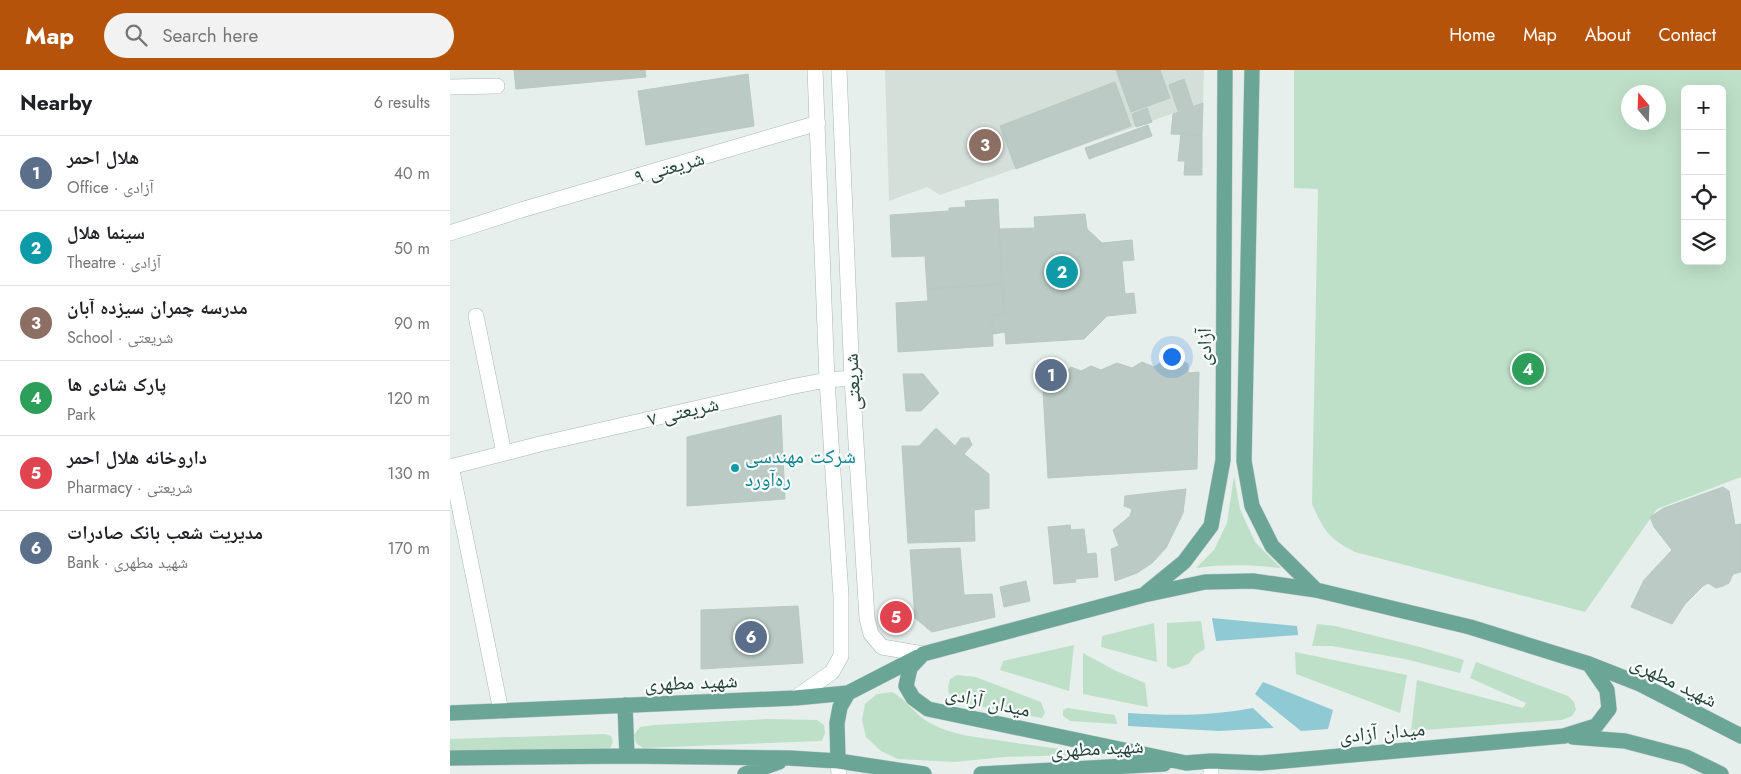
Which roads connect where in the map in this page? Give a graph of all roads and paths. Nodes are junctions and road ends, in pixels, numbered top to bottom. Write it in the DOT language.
graph roads {
  1 [pos="815,70"];
  2 [pos="839,70"];
  3 [pos="1225,70"];
  4 [pos="1252,70"];
  5 [pos="498,86"];
  6 [pos="450,87"];
  7 [pos="818,123"];
  8 [pos="450,233"];
  9 [pos="476,316"];
  10 [pos="852,378"];
  11 [pos="827,380"];
  12 [pos="504,453"];
  13 [pos="451,466"];
  14 [pos="1316,590"];
  15 [pos="1144,595"];
  16 [pos="923,654"];
  17 [pos="1589,664"];
  18 [pos="848,693"];
  19 [pos="795,698"];
  20 [pos="625,705"];
  21 [pos="501,711"];
  22 [pos="450,713"];
  23 [pos="1564,736"];
  24 [pos="1741,736"];
  25 [pos="627,756"];
  26 [pos="450,758"];
  27 [pos="789,758"];
  28 [pos="1186,763"];
  29 [pos="839,767"];
  30 [pos="1211,767"];
  31 [pos="1261,768"];
  32 [pos="907,773"];
  33 [pos="745,774"];
  34 [pos="924,774"];
  35 [pos="981,774"];
  36 [pos="1720,774"];
  1 -- 7 [label="street"];
  2 -- 10 [label="street, شریعتی"];
  3 -- 15 [label="main road, آزادی"];
  4 -- 14 [label="main road, آزادی"];
  5 -- 6 [label="street"];
  7 -- 8 [label="street, شریعتی ۹"];
  7 -- 11 [label="street"];
  9 -- 12 [label="street"];
  10 -- 11 [label="street, شریعتی ۷"];
  10 -- 16 [label="street, شریعتی"];
  11 -- 12 [label="street, شریعتی ۷"];
  11 -- 19 [label="street"];
  12 -- 13 [label="street, شریعتی ۷"];
  13 -- 21 [label="street"];
  14 -- 15 [label="main road"];
  14 -- 17 [label="main road"];
  15 -- 16 [label="main road"];
  16 -- 18 [label="main road, شهید مطهری"];
  16 -- 28 [label="main road, میدان آزادی"];
  17 -- 23 [label="main road, میدان آزادی"];
  17 -- 24 [label="main road, شهید مطهری"];
  18 -- 19 [label="main road, شهید مطهری"];
  18 -- 29 [label="main road"];
  19 -- 20 [label="main road, شهید مطهری"];
  20 -- 21 [label="main road, شهید مطهری"];
  20 -- 25 [label="main road"];
  21 -- 22 [label="main road, شهید مطهری"];
  23 -- 31 [label="main road, میدان آزادی"];
  23 -- 36 [label="main road"];
  25 -- 26 [label="main road"];
  25 -- 27 [label="main road"];
  27 -- 29 [label="main road"];
  27 -- 33 [label="main road"];
  28 -- 30 [label="main road, میدان آزادی"];
  28 -- 35 [label="main road, شهید مطهری"];
  29 -- 32 [label="main road"];
  30 -- 31 [label="main road, میدان آزادی"];
  32 -- 34 [label="main road"];
}
